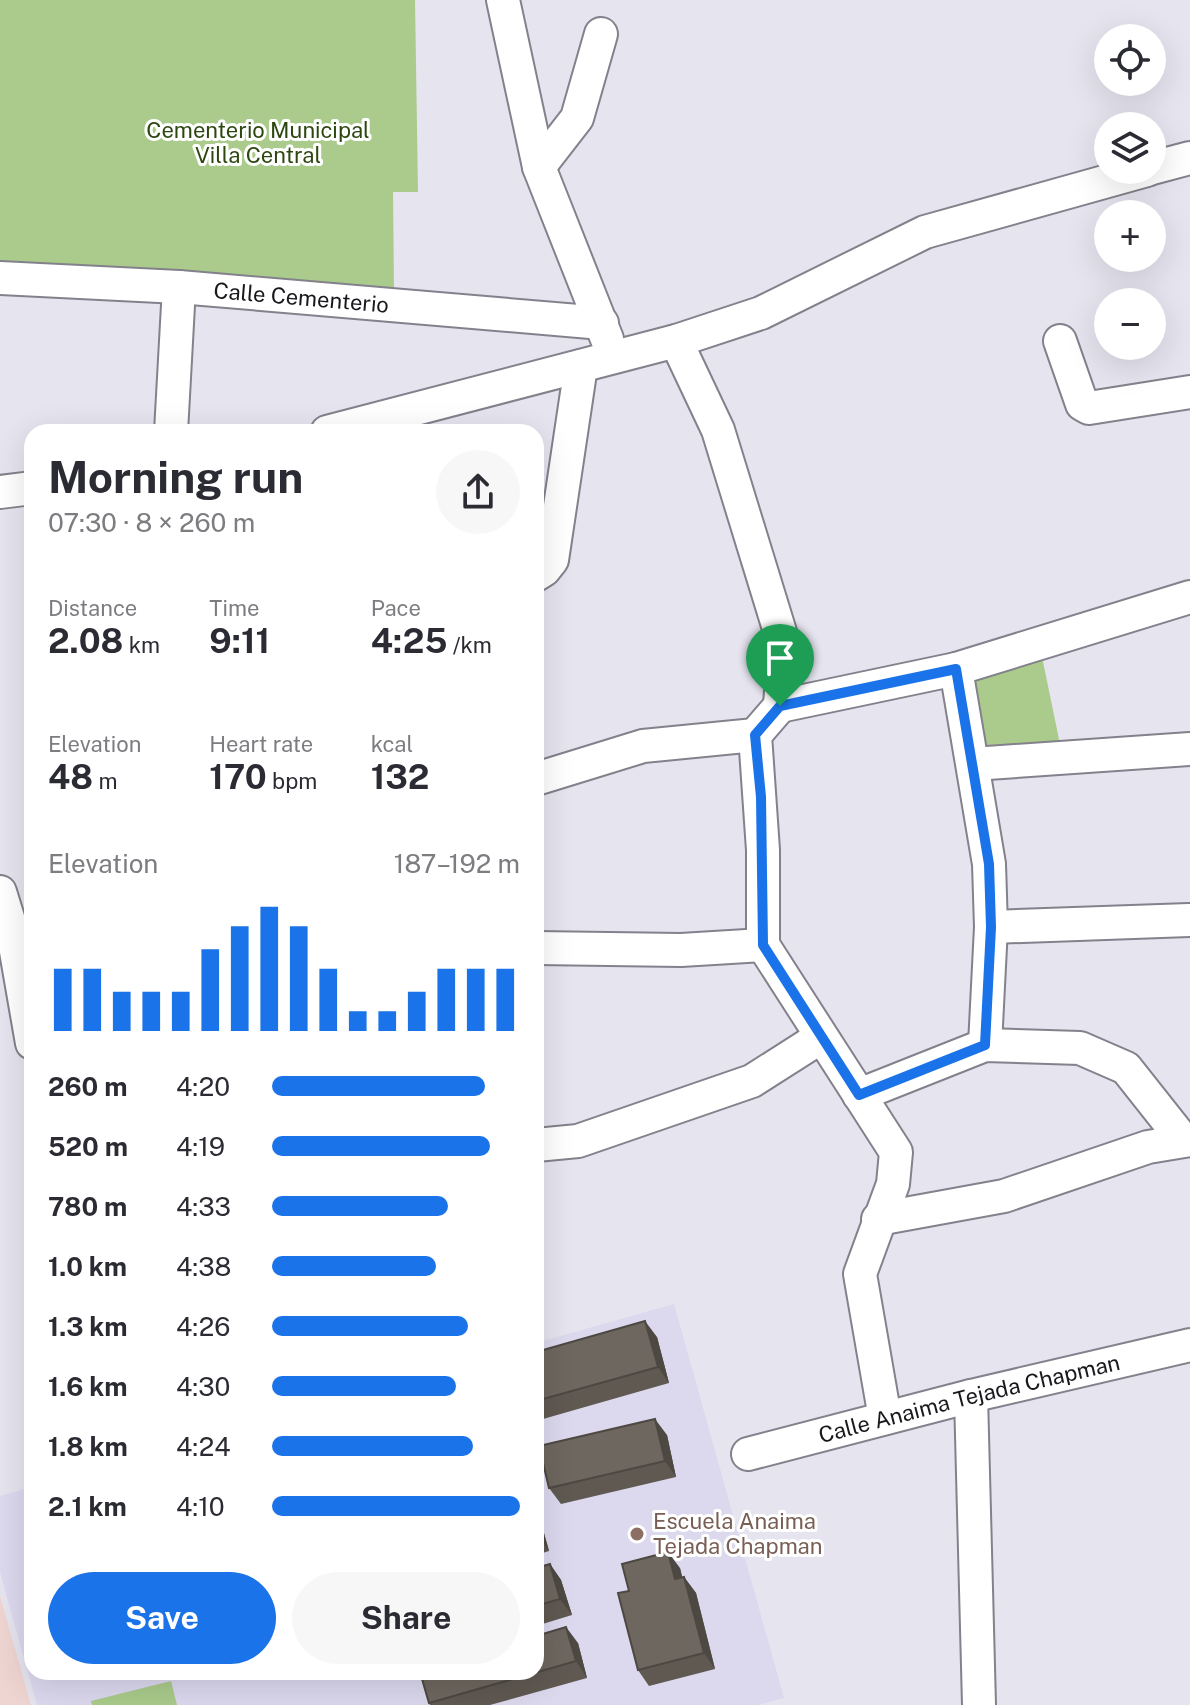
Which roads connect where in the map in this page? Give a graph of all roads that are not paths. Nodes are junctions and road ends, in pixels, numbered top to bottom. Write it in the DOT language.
graph roads {
  1 [pos="503,0"];
  2 [pos="601,34"];
  3 [pos="1190,158"];
  4 [pos="1166,164"];
  5 [pos="539,167"];
  6 [pos="1096,184"];
  7 [pos="0,278"];
  8 [pos="179,287"];
  9 [pos="602,323"];
  10 [pos="676,341"];
  11 [pos="1060,341"];
  12 [pos="612,357"];
  13 [pos="581,366"];
  14 [pos="1190,392"];
  15 [pos="171,424"];
  16 [pos="358,424"];
  17 [pos="24,489"];
  18 [pos="0,492"];
  19 [pos="544,570"];
  20 [pos="1190,597"];
  21 [pos="956,669"];
  22 [pos="780,706"];
  23 [pos="755,735"];
  24 [pos="1190,749"];
  25 [pos="973,764"];
  26 [pos="544,777"];
  27 [pos="0,892"];
  28 [pos="1189,920"];
  29 [pos="991,927"];
  30 [pos="22,932"];
  31 [pos="763,945"];
  32 [pos="544,948"];
  33 [pos="24,954"];
  34 [pos="821,1037"];
  35 [pos="985,1045"];
  36 [pos="859,1095"];
  37 [pos="1186,1140"];
  38 [pos="544,1144"];
  39 [pos="878,1219"];
  40 [pos="1190,1345"];
  41 [pos="971,1396"];
  42 [pos="885,1418"];
  43 [pos="748,1454"];
  44 [pos="979,1705"];
  1 -- 5 [label="street"];
  2 -- 5 [label="street"];
  3 -- 4 [label="street"];
  5 -- 9 [label="street"];
  6 -- 10 [label="street"];
  7 -- 8 [label="street, Calle Cementerio"];
  8 -- 9 [label="street, Calle Cementerio"];
  8 -- 15 [label="street"];
  9 -- 12 [label="street"];
  10 -- 12 [label="street"];
  10 -- 22 [label="street"];
  11 -- 14 [label="street"];
  12 -- 13 [label="street"];
  13 -- 16 [label="street"];
  13 -- 19 [label="street"];
  17 -- 18 [label="street"];
  20 -- 21 [label="street"];
  21 -- 22 [label="street"];
  21 -- 25 [label="street"];
  22 -- 23 [label="street"];
  23 -- 26 [label="street"];
  23 -- 31 [label="street"];
  24 -- 25 [label="street"];
  25 -- 29 [label="street"];
  27 -- 30 [label="street"];
  28 -- 29 [label="street"];
  29 -- 35 [label="street"];
  30 -- 33 [label="street"];
  31 -- 32 [label="street"];
  31 -- 34 [label="street"];
  34 -- 36 [label="street"];
  34 -- 38 [label="street"];
  35 -- 36 [label="street"];
  35 -- 37 [label="street"];
  36 -- 39 [label="street"];
  37 -- 39 [label="street"];
  39 -- 42 [label="street"];
  40 -- 41 [label="street, Calle Anaima Tejada Chapman"];
  41 -- 42 [label="street, Calle Anaima Tejada Chapman"];
  41 -- 44 [label="street"];
  42 -- 43 [label="street, Calle Anaima Tejada Chapman"];
}
